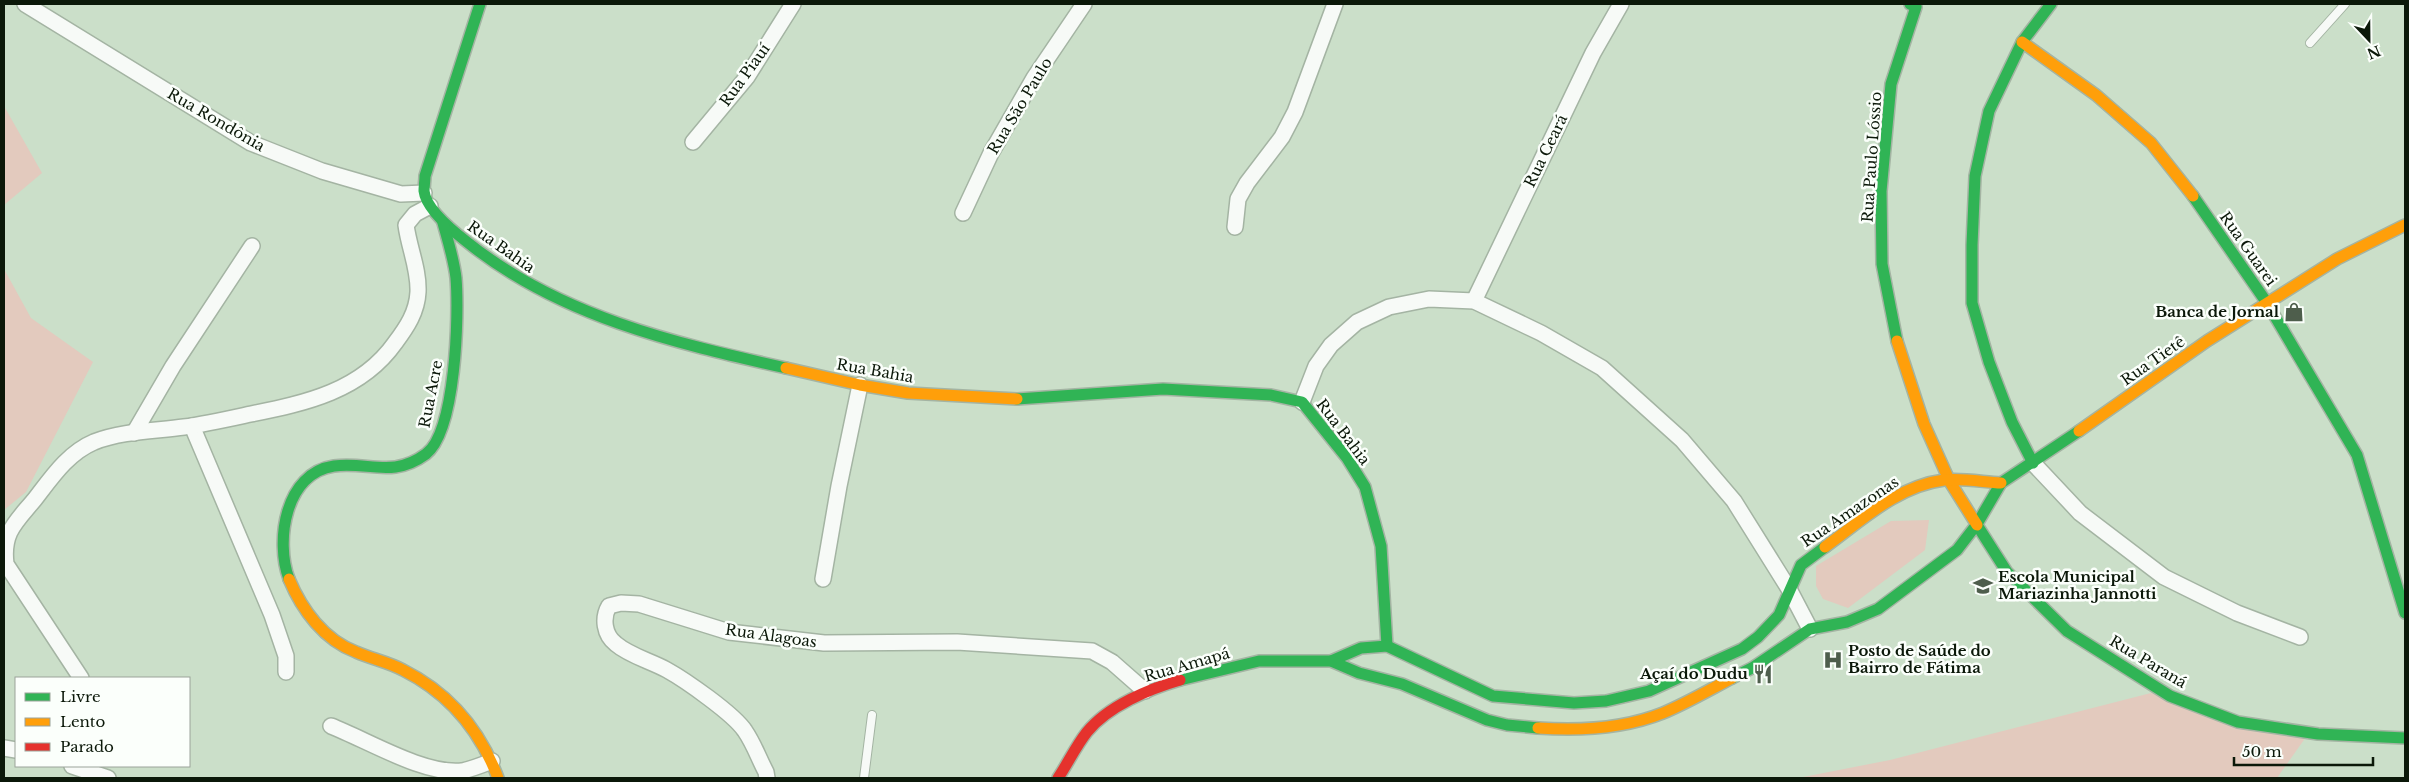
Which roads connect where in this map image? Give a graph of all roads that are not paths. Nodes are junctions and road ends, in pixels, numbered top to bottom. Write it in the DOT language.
graph roads {
  1 [pos="25,4"];
  2 [pos="480,4"];
  3 [pos="793,4"];
  4 [pos="1084,4"];
  5 [pos="1335,4"];
  6 [pos="1621,4"];
  7 [pos="2051,4"];
  8 [pos="2345,4"];
  9 [pos="1915,5"];
  10 [pos="2022,42"];
  11 [pos="2310,43"];
  12 [pos="693,142"];
  13 [pos="427,200"];
  14 [pos="963,213"];
  15 [pos="443,223"];
  16 [pos="2405,225"];
  17 [pos="1235,227"];
  18 [pos="252,246"];
  19 [pos="1474,301"];
  20 [pos="2268,303"];
  21 [pos="860,385"];
  22 [pos="1302,402"];
  23 [pos="192,426"];
  24 [pos="134,433"];
  25 [pos="2034,463"];
  26 [pos="1950,482"];
  27 [pos="2001,483"];
  28 [pos="1977,524"];
  29 [pos="823,579"];
  30 [pos="1790,589"];
  31 [pos="2405,613"];
  32 [pos="1810,629"];
  33 [pos="2300,637"];
  34 [pos="1387,646"];
  35 [pos="1742,649"];
  36 [pos="1331,661"];
  37 [pos="1752,668"];
  38 [pos="1407,671"];
  39 [pos="286,672"];
  40 [pos="79,677"];
  41 [pos="1145,691"];
  42 [pos="1490,708"];
  43 [pos="1607,714"];
  44 [pos="872,715"];
  45 [pos="331,726"];
  46 [pos="2405,738"];
  47 [pos="492,761"];
  48 [pos="75,767"];
  49 [pos="108,778"];
  50 [pos="498,778"];
  51 [pos="767,778"];
  52 [pos="864,778"];
  53 [pos="1058,778"];
  1 -- 13 [label="street, Rua Rondônia"];
  2 -- 13 [label="street"];
  3 -- 12 [label="street, Rua Piauí"];
  4 -- 14 [label="street, Rua São Paulo"];
  5 -- 17 [label="street"];
  6 -- 19 [label="street, Rua Ceará"];
  7 -- 10 [label="street"];
  8 -- 11 [label="lane"];
  9 -- 26 [label="street, Rua Paulo Lóssio"];
  10 -- 20 [label="street, Rua Guarei"];
  10 -- 25 [label="street"];
  13 -- 15 [label="street, Rua Bahia"];
  13 -- 23 [label="street"];
  15 -- 21 [label="street, Rua Bahia"];
  15 -- 47 [label="street, Rua Acre"];
  16 -- 20 [label="street, Rua Tietê"];
  18 -- 24 [label="street"];
  19 -- 22 [label="street"];
  19 -- 30 [label="street"];
  20 -- 25 [label="street, Rua Tietê"];
  20 -- 31 [label="street, Rua Guarei"];
  21 -- 22 [label="street, Rua Bahia"];
  21 -- 29 [label="street"];
  22 -- 34 [label="street, Rua Bahia"];
  23 -- 24 [label="street"];
  23 -- 39 [label="street"];
  24 -- 40 [label="street"];
  25 -- 27 [label="street, Rua Tietê"];
  25 -- 33 [label="street"];
  26 -- 27 [label="street"];
  26 -- 28 [label="street, Rua Paraná"];
  26 -- 30 [label="street, Rua Amazonas"];
  27 -- 28 [label="street, Rua Tietê"];
  28 -- 32 [label="street, Rua Amazonas"];
  28 -- 46 [label="street, Rua Paraná"];
  30 -- 32 [label="street"];
  30 -- 35 [label="street, Rua Amazonas"];
  32 -- 37 [label="street, Rua Amazonas"];
  34 -- 36 [label="street, Rua Amapá"];
  34 -- 38 [label="street, Rua Amapá"];
  35 -- 37 [label="street"];
  35 -- 43 [label="street, Rua Amazonas"];
  36 -- 38 [label="street, Rua Amapá"];
  36 -- 41 [label="street, Rua Amapá"];
  37 -- 43 [label="street, Rua Amazonas"];
  38 -- 42 [label="street, Rua Amazonas"];
  38 -- 42 [label="street, Rua Amazonas"];
  41 -- 51 [label="street, Rua Alagoas"];
  41 -- 53 [label="street, Rua Amapá"];
  42 -- 43 [label="street, Rua Amazonas"];
  42 -- 43 [label="street, Rua Amazonas"];
  44 -- 52 [label="lane"];
  45 -- 47 [label="street"];
  47 -- 50 [label="street, Rua Acre"];
  48 -- 49 [label="street"];
}
